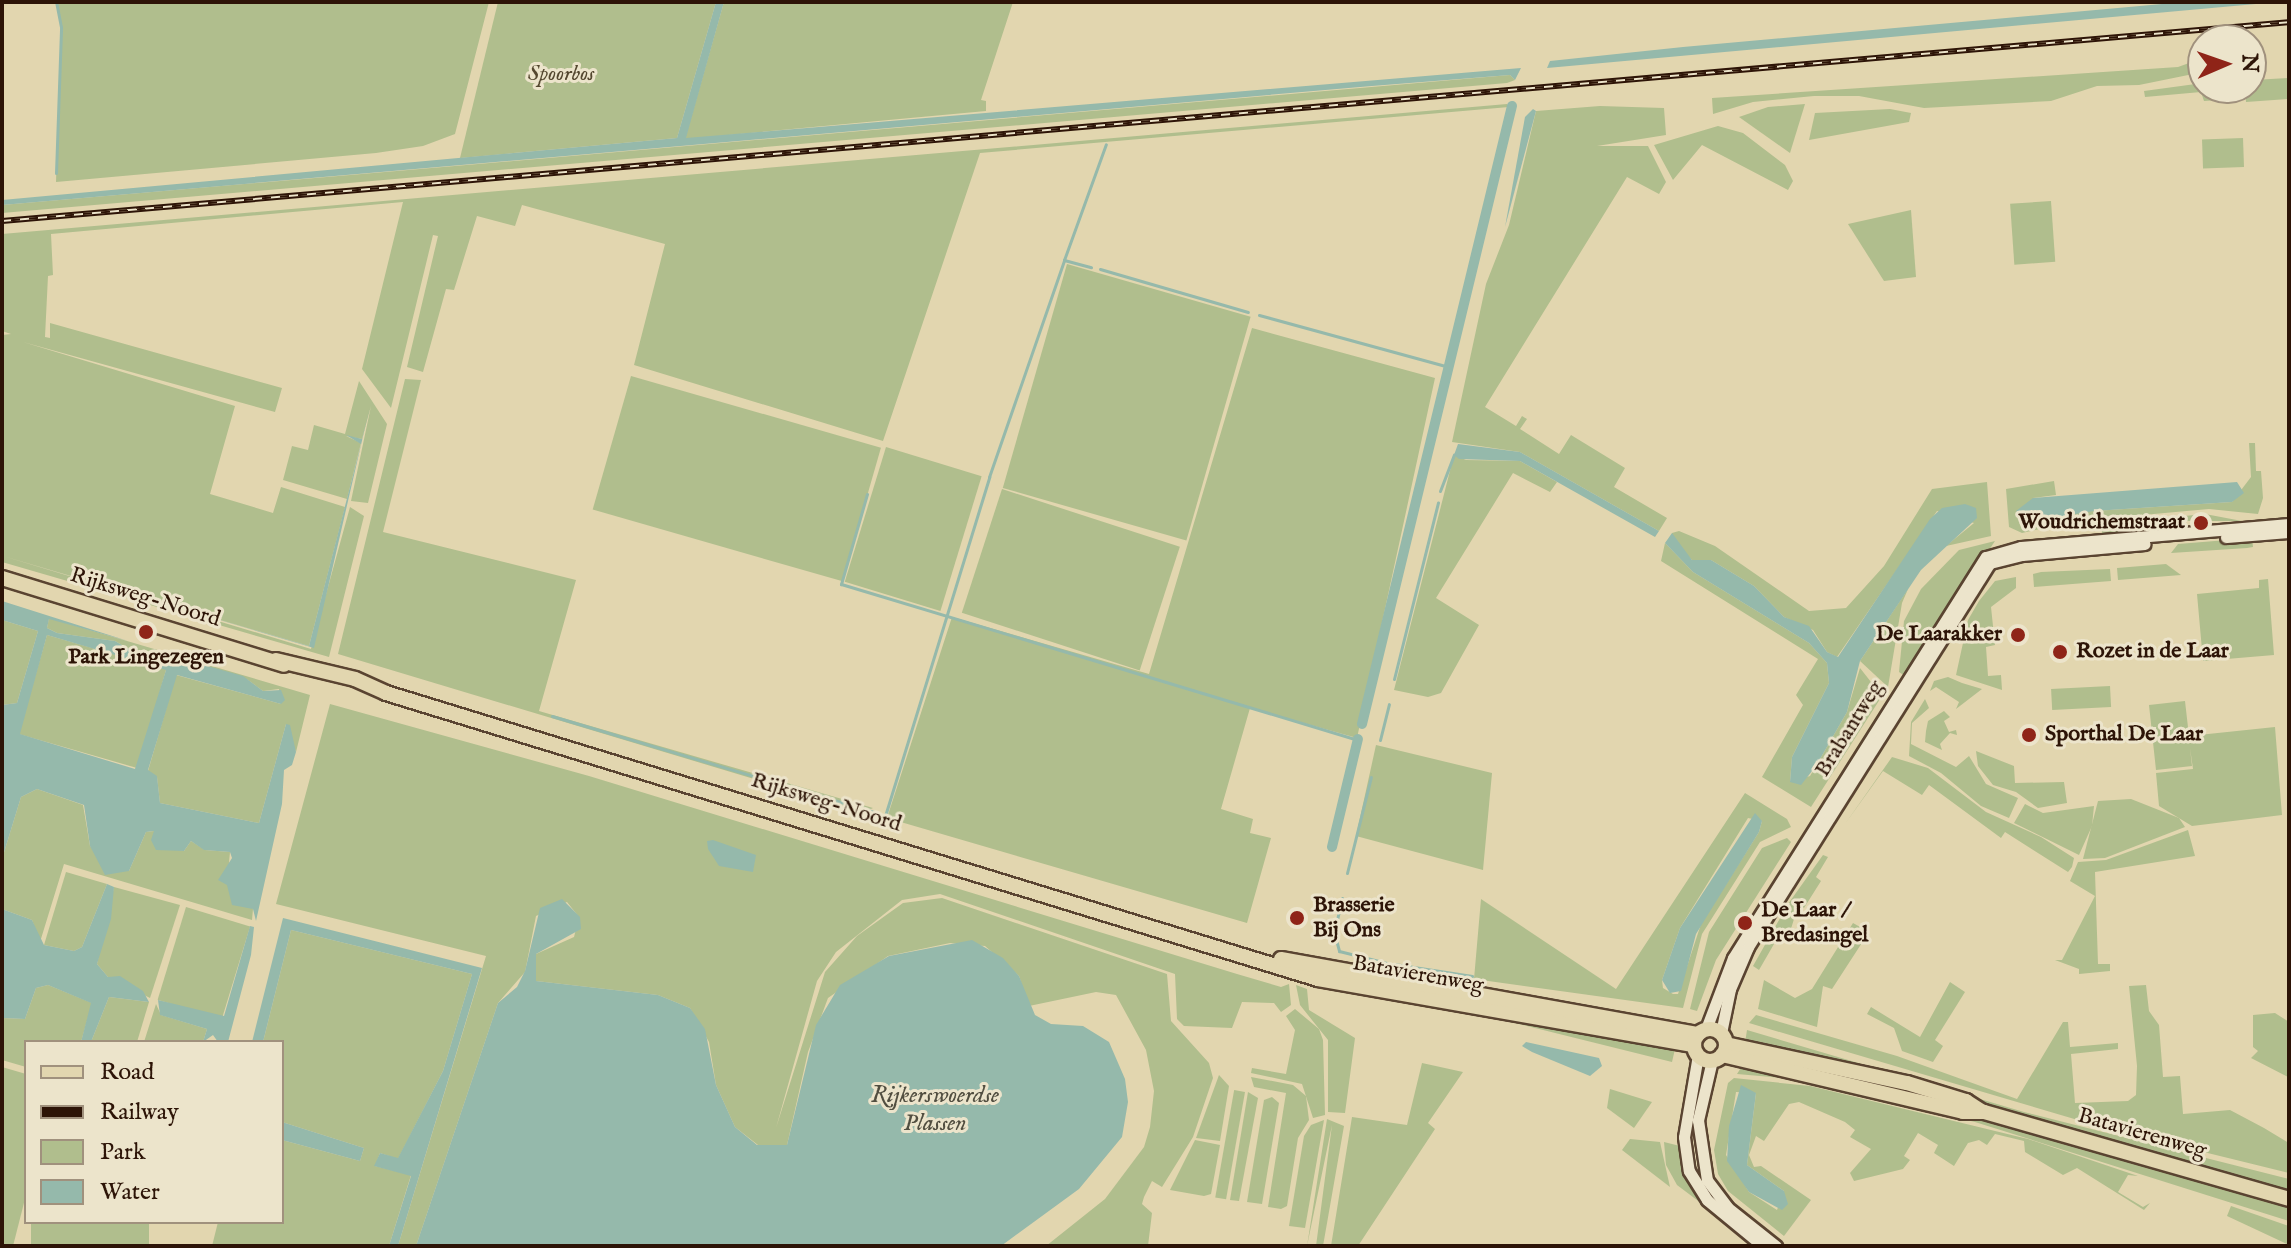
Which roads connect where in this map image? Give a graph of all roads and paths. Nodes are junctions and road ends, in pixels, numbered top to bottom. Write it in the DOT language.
graph roads {
  1 [pos="2289,524"];
  2 [pos="2289,532"];
  3 [pos="2,578"];
  4 [pos="1253,956"];
  5 [pos="1709,1044"];
  6 [pos="2289,1199"];
  7 [pos="1763,1246"];
  8 [pos="1776,1246"];
  1 -- 5 [label="street, Brabantweg"];
  2 -- 5 [label="street, Brabantweg"];
  3 -- 4 [label="main road, Rijksweg-Noord"];
  4 -- 5 [label="main road, Batavierenweg"];
  5 -- 6 [label="main road, Batavierenweg"];
  5 -- 7 [label="street"];
  5 -- 8 [label="street"];
}
